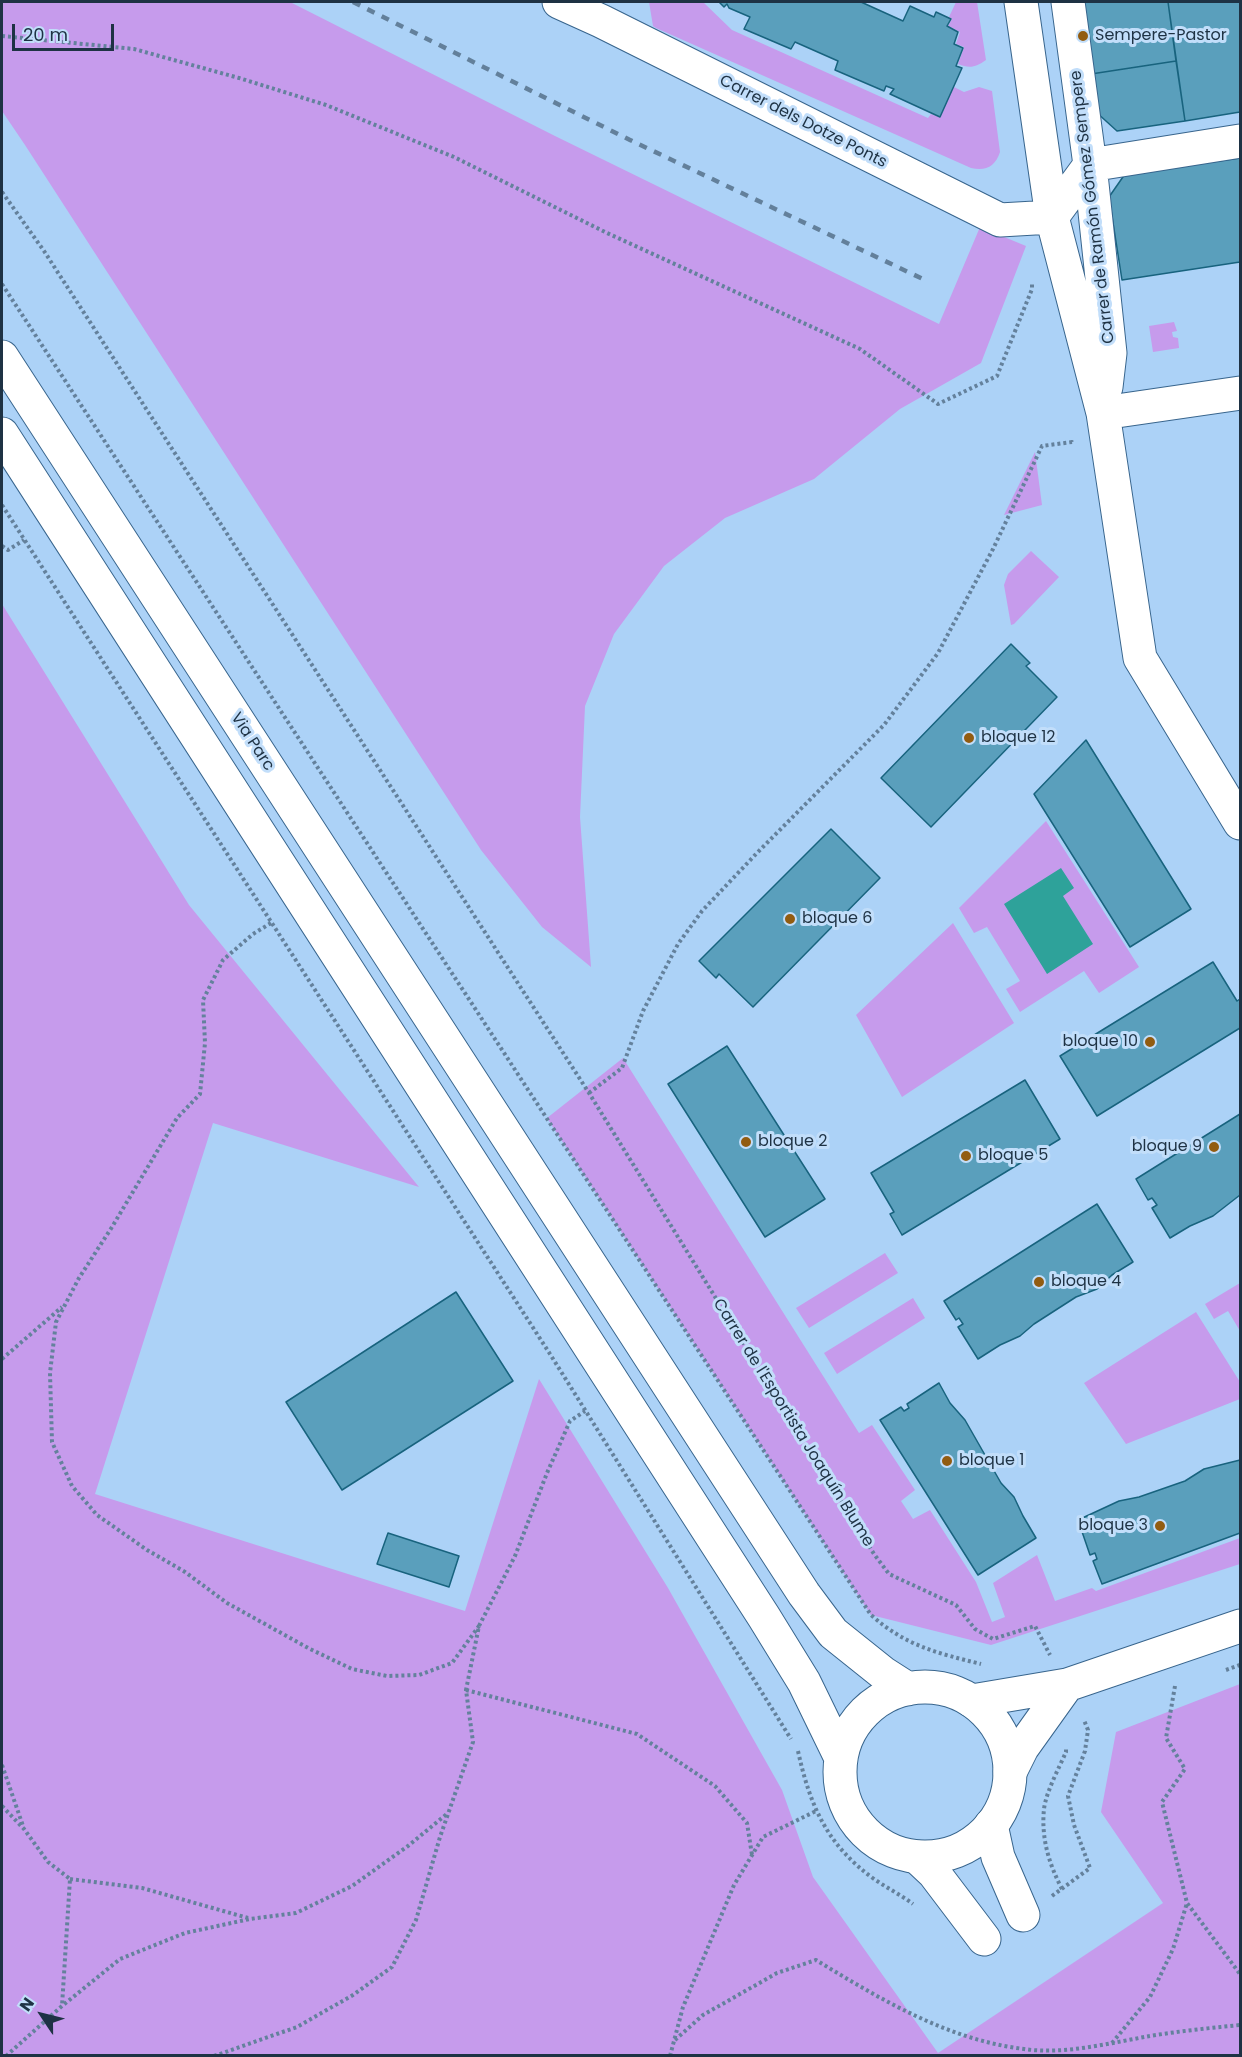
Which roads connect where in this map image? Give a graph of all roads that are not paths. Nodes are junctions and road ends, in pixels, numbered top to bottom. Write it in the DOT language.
graph roads {
  1 [pos="559,2"];
  2 [pos="1021,2"];
  3 [pos="1068,2"];
  4 [pos="604,11"];
  5 [pos="1240,141"];
  6 [pos="1090,165"];
  7 [pos="1052,216"];
  8 [pos="2,357"];
  9 [pos="1240,393"];
  10 [pos="1103,413"];
  11 [pos="2,434"];
  12 [pos="1240,824"];
  13 [pos="1240,1626"];
  14 [pos="908,1689"];
  15 [pos="1060,1694"];
  16 [pos="972,1701"];
  17 [pos="841,1758"];
  18 [pos="1010,1772"];
  19 [pos="991,1825"];
  20 [pos="917,1857"];
  21 [pos="1023,1915"];
  22 [pos="984,1939"];
  1 -- 4 [label="main road, Carrer dels Dotze Ponts"];
  2 -- 7 [label="main road, Carrer de Ramón Gómez Sempere"];
  3 -- 6 [label="main road, Carrer de Ramón Gómez Sempere"];
  4 -- 7 [label="main road, Carrer dels Dotze Ponts"];
  5 -- 6 [label="main road"];
  6 -- 7 [label="main road"];
  6 -- 10 [label="main road, Carrer de Ramón Gómez Sempere"];
  7 -- 10 [label="main road, Carrer de Ramón Gómez Sempere"];
  8 -- 14 [label="main road, Via Parc"];
  9 -- 10 [label="main road"];
  10 -- 12 [label="main road, Carrer de Ramón Gómez Sempere"];
  11 -- 17 [label="main road"];
  13 -- 15 [label="main road"];
  14 -- 16 [label="main road"];
  14 -- 17 [label="main road"];
  15 -- 16 [label="main road"];
  15 -- 18 [label="main road"];
  16 -- 18 [label="main road"];
  17 -- 20 [label="main road"];
  18 -- 19 [label="main road"];
  19 -- 20 [label="main road"];
  19 -- 21 [label="main road"];
  20 -- 22 [label="main road"];
}
